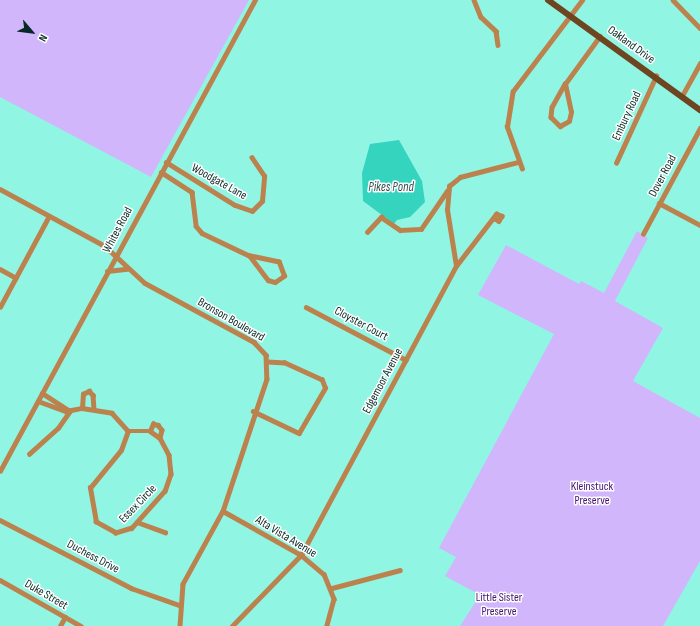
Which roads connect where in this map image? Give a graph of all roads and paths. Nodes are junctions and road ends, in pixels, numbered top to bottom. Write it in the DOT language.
graph roads {
  1 [pos="255,0"];
  2 [pos="474,0"];
  3 [pos="548,0"];
  4 [pos="582,0"];
  5 [pos="673,0"];
  6 [pos="572,17"];
  7 [pos="700,28"];
  8 [pos="600,36"];
  9 [pos="498,45"];
  10 [pos="700,63"];
  11 [pos="656,76"];
  12 [pos="565,84"];
  13 [pos="683,94"];
  14 [pos="700,110"];
  15 [pos="700,128"];
  16 [pos="252,158"];
  17 [pos="166,162"];
  18 [pos="518,162"];
  19 [pos="616,163"];
  20 [pos="522,169"];
  21 [pos="161,172"];
  22 [pos="0,190"];
  23 [pos="447,191"];
  24 [pos="659,203"];
  25 [pos="49,216"];
  26 [pos="494,219"];
  27 [pos="700,225"];
  28 [pos="367,232"];
  29 [pos="643,234"];
  30 [pos="250,256"];
  31 [pos="115,257"];
  32 [pos="456,266"];
  33 [pos="0,269"];
  34 [pos="127,269"];
  35 [pos="107,272"];
  36 [pos="16,278"];
  37 [pos="0,307"];
  38 [pos="306,307"];
  39 [pos="406,360"];
  40 [pos="268,362"];
  41 [pos="42,393"];
  42 [pos="38,401"];
  43 [pos="82,408"];
  44 [pos="94,409"];
  45 [pos="70,411"];
  46 [pos="254,411"];
  47 [pos="128,431"];
  48 [pos="150,431"];
  49 [pos="160,438"];
  50 [pos="29,454"];
  51 [pos="0,471"];
  52 [pos="222,511"];
  53 [pos="0,520"];
  54 [pos="137,522"];
  55 [pos="165,532"];
  56 [pos="302,554"];
  57 [pos="400,570"];
  58 [pos="0,580"];
  59 [pos="332,588"];
  60 [pos="179,605"];
  61 [pos="65,617"];
  62 [pos="60,626"];
  63 [pos="81,626"];
  64 [pos="180,626"];
  65 [pos="232,626"];
  66 [pos="327,626"];
  1 -- 17 [label="street, Whites Road"];
  2 -- 9 [label="street"];
  3 -- 6 [label="main road, Oakland Drive"];
  4 -- 6 [label="street"];
  5 -- 7 [label="street"];
  6 -- 8 [label="main road, Oakland Drive"];
  6 -- 18 [label="street"];
  8 -- 11 [label="main road, Oakland Drive"];
  8 -- 12 [label="street"];
  10 -- 13 [label="street"];
  11 -- 13 [label="main road, Oakland Drive"];
  11 -- 19 [label="street, Embury Road"];
  12 -- 12 [label="street"];
  13 -- 14 [label="main road, Oakland Drive"];
  15 -- 24 [label="street, Dover Road"];
  16 -- 17 [label="street, Woodgate Lane"];
  17 -- 21 [label="street, Whites Road"];
  18 -- 20 [label="street"];
  18 -- 23 [label="street"];
  21 -- 30 [label="street, Woodgate Lane"];
  21 -- 31 [label="street, Whites Road"];
  22 -- 25 [label="street, Bronson Boulevard"];
  23 -- 28 [label="street"];
  23 -- 32 [label="street"];
  24 -- 27 [label="street"];
  24 -- 29 [label="street, Dover Road"];
  25 -- 31 [label="street, Bronson Boulevard"];
  25 -- 36 [label="street"];
  26 -- 32 [label="street, Edgemoor Avenue"];
  30 -- 30 [label="street, Woodgate Lane"];
  31 -- 34 [label="street, Bronson Boulevard"];
  31 -- 35 [label="street, Whites Road"];
  32 -- 39 [label="street, Edgemoor Avenue"];
  33 -- 36 [label="street"];
  34 -- 35 [label="street"];
  34 -- 40 [label="street, Bronson Boulevard"];
  35 -- 41 [label="street, Whites Road"];
  36 -- 37 [label="street"];
  38 -- 39 [label="street, Cloyster Court"];
  39 -- 56 [label="street, Edgemoor Avenue"];
  40 -- 46 [label="street"];
  40 -- 46 [label="street"];
  41 -- 42 [label="street, Whites Road"];
  41 -- 45 [label="street"];
  42 -- 45 [label="street"];
  42 -- 51 [label="street, Whites Road"];
  43 -- 44 [label="street"];
  43 -- 44 [label="street"];
  43 -- 45 [label="street"];
  44 -- 47 [label="street"];
  45 -- 50 [label="street"];
  46 -- 52 [label="street"];
  47 -- 48 [label="street"];
  47 -- 54 [label="street, Essex Circle"];
  48 -- 49 [label="street"];
  48 -- 49 [label="street, Essex Circle"];
  49 -- 54 [label="street, Essex Circle"];
  52 -- 56 [label="street, Alta Vista Avenue"];
  52 -- 60 [label="street"];
  53 -- 60 [label="street, Duchess Drive"];
  54 -- 55 [label="street"];
  56 -- 59 [label="street, Alta Vista Avenue"];
  56 -- 65 [label="street, Edgemoor Avenue"];
  57 -- 59 [label="street"];
  58 -- 61 [label="street, Duke Street"];
  59 -- 66 [label="street"];
  60 -- 64 [label="street"];
  61 -- 62 [label="street"];
  61 -- 63 [label="street, Duke Street"];
}
